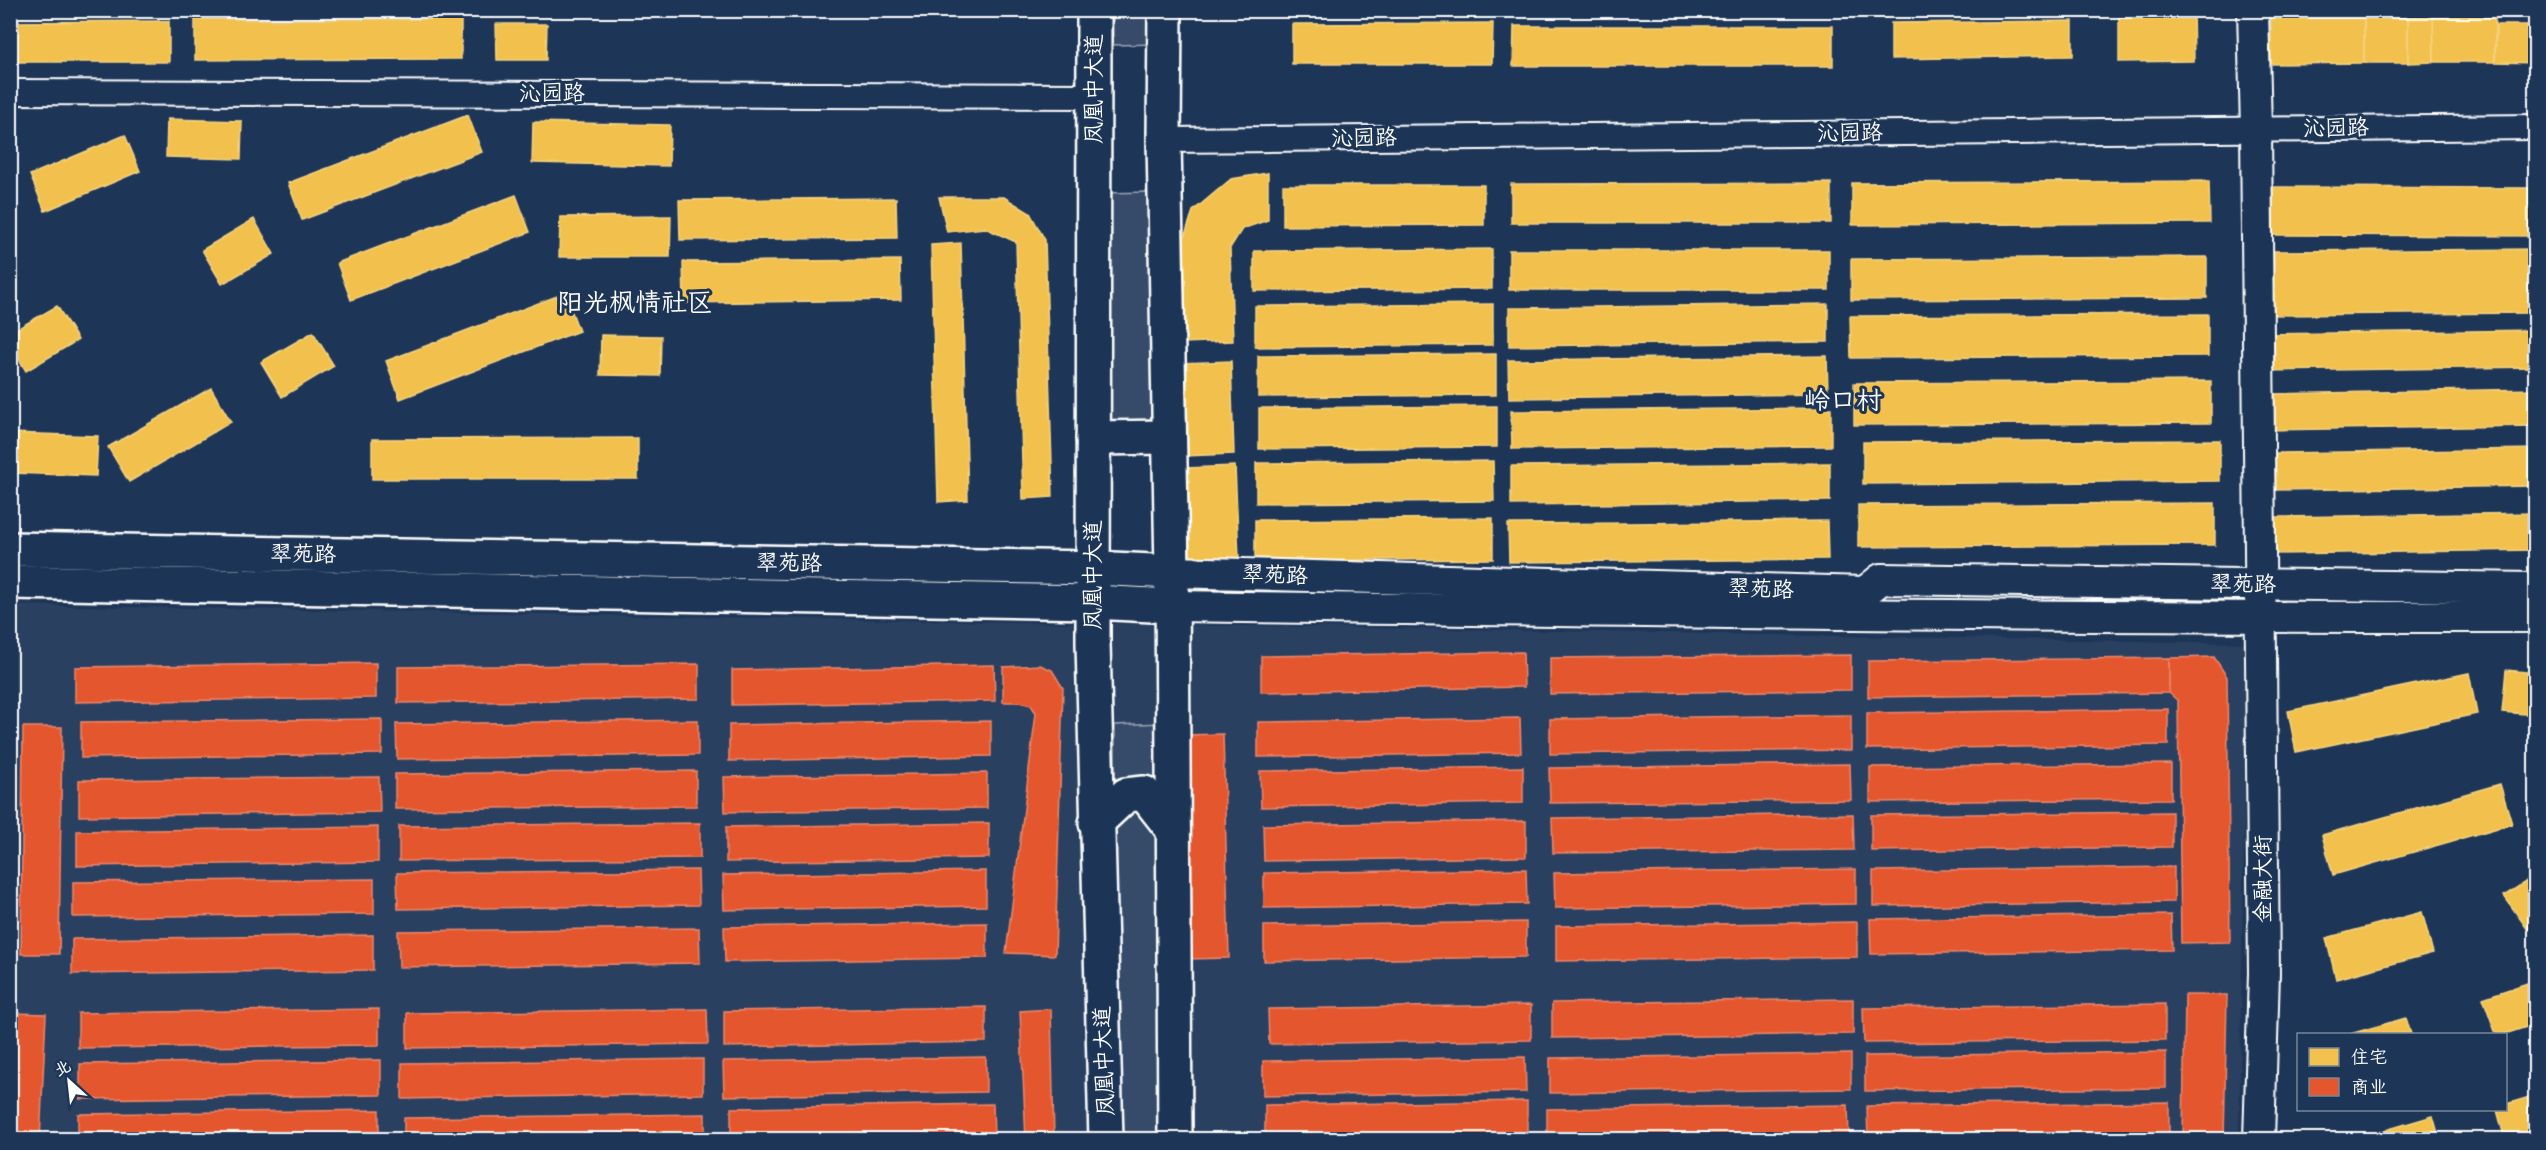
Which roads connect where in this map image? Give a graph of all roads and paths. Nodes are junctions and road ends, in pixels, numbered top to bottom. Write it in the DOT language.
graph roads {
  1 [pos="1094,10"];
  2 [pos="1165,10"];
  3 [pos="2253,10"];
  4 [pos="10,92"];
  5 [pos="1094,96"];
  6 [pos="2535,127"];
  7 [pos="2256,129"];
  8 [pos="1164,140"];
  9 [pos="1169,437"];
  10 [pos="1093,438"];
  11 [pos="10,549"];
  12 [pos="1094,568"];
  13 [pos="1172,572"];
  14 [pos="10,582"];
  15 [pos="2261,584"];
  16 [pos="2535,588"];
  17 [pos="1093,602"];
  18 [pos="1172,606"];
  19 [pos="2535,617"];
  20 [pos="2262,618"];
  21 [pos="1096,823"];
  22 [pos="1173,830"];
  23 [pos="1106,1140"];
  24 [pos="1175,1140"];
  25 [pos="2259,1140"];
  1 -- 5 [label="main road, 凤凰中大道"];
  2 -- 8 [label="main road"];
  3 -- 7 [label="street, 金融大街"];
  4 -- 5 [label="street, 沁园路"];
  5 -- 10 [label="main road, 凤凰中大道"];
  6 -- 7 [label="street, 沁园路"];
  7 -- 8 [label="street, 沁园路"];
  7 -- 15 [label="street, 金融大街"];
  8 -- 9 [label="main road"];
  9 -- 10 [label="main road"];
  9 -- 13 [label="main road"];
  10 -- 12 [label="main road, 凤凰中大道"];
  11 -- 12 [label="main road, 翠苑路"];
  12 -- 13 [label="main road, 翠苑路"];
  12 -- 17 [label="main road, 凤凰中大道"];
  13 -- 15 [label="street, 翠苑路"];
  13 -- 18 [label="main road"];
  14 -- 17 [label="main road, 翠苑路"];
  15 -- 16 [label="street, 翠苑路"];
  15 -- 20 [label="street, 金融大街"];
  17 -- 18 [label="main road, 翠苑路"];
  17 -- 21 [label="main road, 凤凰中大道"];
  18 -- 20 [label="street, 翠苑路"];
  18 -- 22 [label="main road"];
  19 -- 20 [label="street, 翠苑路"];
  20 -- 25 [label="street, 金融大街"];
  21 -- 22 [label="main road"];
  21 -- 23 [label="main road, 凤凰中大道"];
  22 -- 24 [label="main road"];
}
